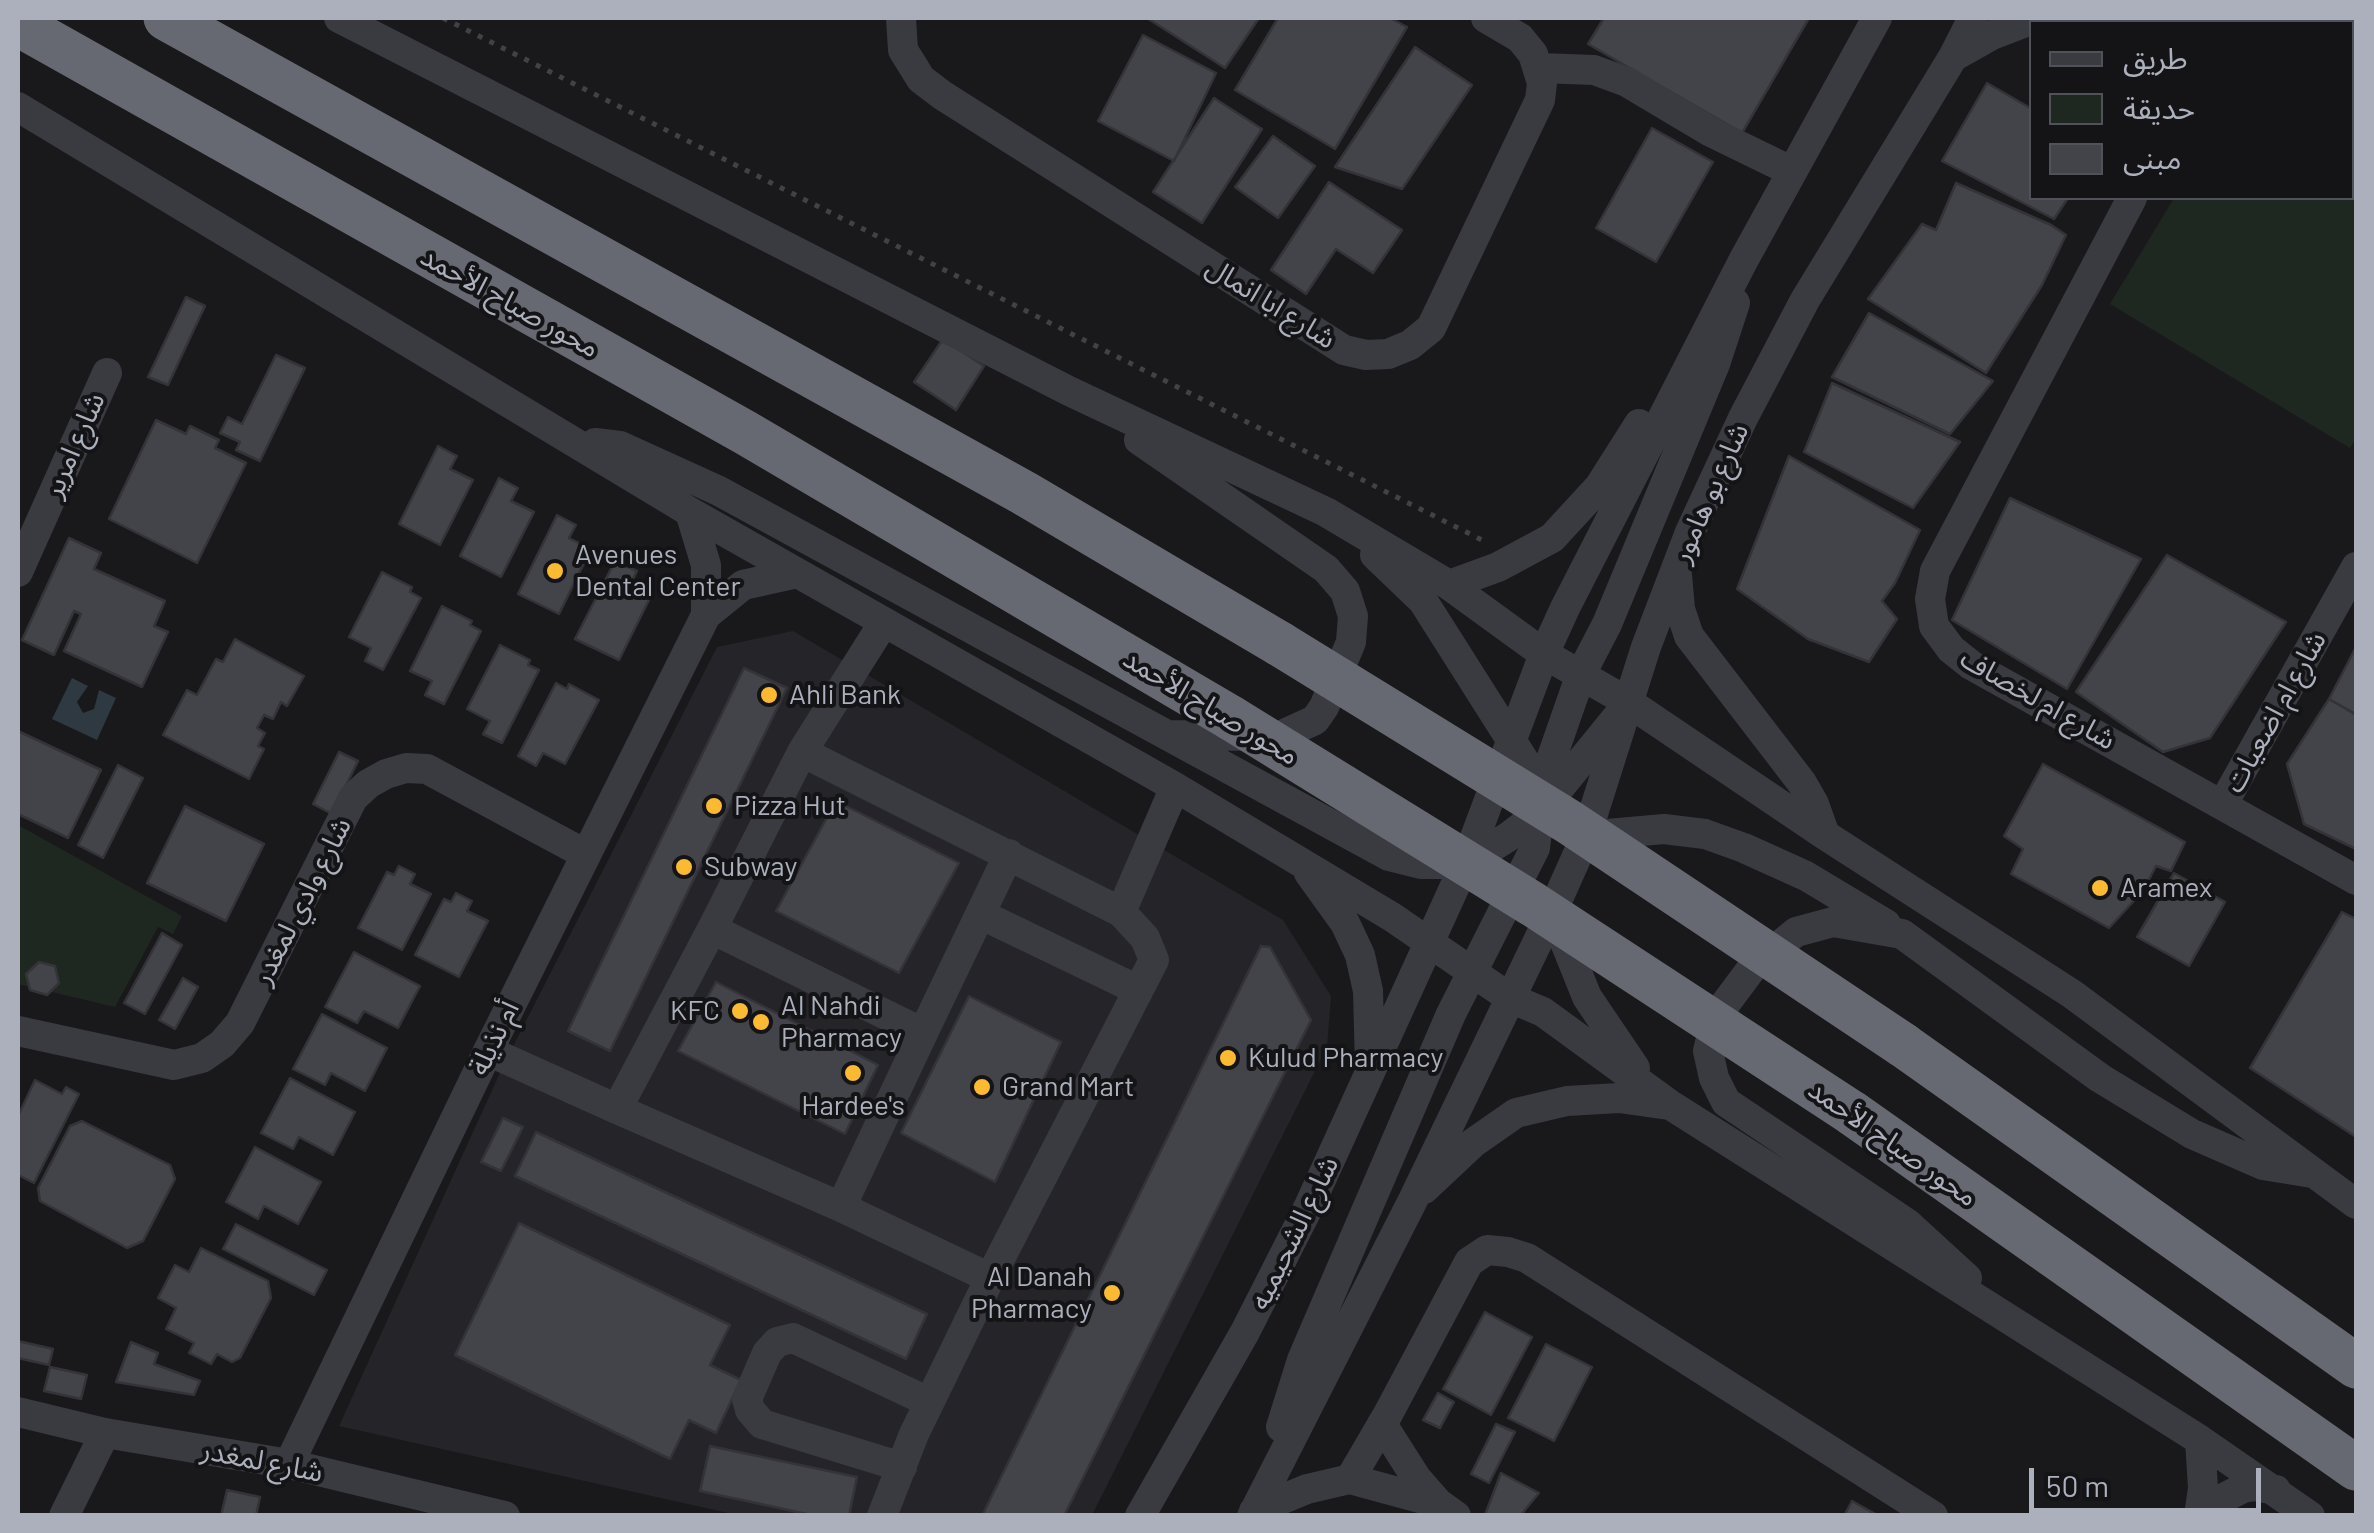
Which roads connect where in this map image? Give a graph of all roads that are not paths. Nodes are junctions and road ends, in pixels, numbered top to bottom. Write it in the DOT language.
graph roads {
  1 [pos="166,18"];
  2 [pos="339,18"];
  3 [pos="901,18"];
  4 [pos="1486,18"];
  5 [pos="1877,18"];
  6 [pos="1974,18"];
  7 [pos="2029,21"];
  8 [pos="18,24"];
  9 [pos="1953,57"];
  10 [pos="1540,68"];
  11 [pos="18,107"];
  12 [pos="1791,171"];
  13 [pos="2131,200"];
  14 [pos="1742,261"];
  15 [pos="106,373"];
  16 [pos="1069,391"];
  17 [pos="577,442"];
  18 [pos="690,512"];
  19 [pos="1326,512"];
  20 [pos="2356,566"];
  21 [pos="1677,567"];
  22 [pos="18,572"];
  23 [pos="797,573"];
  24 [pos="1449,585"];
  25 [pos="706,615"];
  26 [pos="884,622"];
  27 [pos="1544,654"];
  28 [pos="1581,674"];
  29 [pos="1628,702"];
  30 [pos="1166,735"];
  31 [pos="1512,739"];
  32 [pos="802,752"];
  33 [pos="1175,786"];
  34 [pos="2223,804"];
  35 [pos="1542,810"];
  36 [pos="1824,835"];
  37 [pos="1586,836"];
  38 [pos="585,854"];
  39 [pos="1009,854"];
  40 [pos="1538,855"];
  41 [pos="1297,859"];
  42 [pos="1465,864"];
  43 [pos="2356,880"];
  44 [pos="1120,912"];
  45 [pos="1552,912"];
  46 [pos="980,914"];
  47 [pos="712,929"];
  48 [pos="1902,934"];
  49 [pos="1428,942"];
  50 [pos="1471,972"];
  51 [pos="1138,990"];
  52 [pos="1510,998"];
  53 [pos="18,1032"];
  54 [pos="923,1034"];
  55 [pos="488,1050"];
  56 [pos="1370,1074"];
  57 [pos="1672,1106"];
  58 [pos="618,1110"];
  59 [pos="2315,1174"];
  60 [pos="1413,1200"];
  61 [pos="2356,1204"];
  62 [pos="842,1206"];
  63 [pos="990,1278"];
  64 [pos="1997,1313"];
  65 [pos="2356,1366"];
  66 [pos="929,1402"];
  67 [pos="18,1412"];
  68 [pos="1382,1424"];
  69 [pos="104,1433"];
  70 [pos="2200,1440"];
  71 [pos="289,1464"];
  72 [pos="902,1467"];
  73 [pos="2356,1468"];
  74 [pos="1350,1479"];
  75 [pos="2276,1490"];
  76 [pos="1447,1509"];
  77 [pos="1253,1513"];
  78 [pos="64,1516"];
  79 [pos="505,1516"];
  80 [pos="882,1516"];
  81 [pos="1140,1516"];
  82 [pos="1933,1516"];
  83 [pos="2202,1516"];
  84 [pos="2310,1516"];
  1 -- 65 [label="highway, bridge"];
  2 -- 16 [label="street"];
  3 -- 10 [label="street, شارع ابا انمال"];
  4 -- 10 [label="street"];
  5 -- 12 [label="street"];
  6 -- 9 [label="street, شارع بو هامور"];
  7 -- 9 [label="street"];
  8 -- 73 [label="highway, محور صباح الأحمد, bridge"];
  9 -- 21 [label="street, شارع بو هامور"];
  10 -- 12 [label="street"];
  11 -- 17 [label="street"];
  12 -- 14 [label="street"];
  13 -- 34 [label="street, شارع ام لخصاف"];
  14 -- 24 [label="street"];
  14 -- 27 [label="street"];
  14 -- 28 [label="street"];
  15 -- 22 [label="street, شارع امرير"];
  16 -- 19 [label="street"];
  16 -- 30 [label="street"];
  17 -- 18 [label="street"];
  17 -- 30 [label="street"];
  18 -- 23 [label="street"];
  18 -- 25 [label="street, أم نذيلة"];
  19 -- 24 [label="street"];
  19 -- 31 [label="street"];
  20 -- 34 [label="street, شارع ام اضعيات"];
  21 -- 29 [label="street, شارع بو هامور"];
  21 -- 36 [label="street"];
  23 -- 25 [label="street, أم نذيلة"];
  23 -- 26 [label="street"];
  24 -- 27 [label="street"];
  25 -- 38 [label="street, أم نذيلة"];
  26 -- 32 [label="street"];
  26 -- 33 [label="street"];
  27 -- 28 [label="street"];
  27 -- 31 [label="street"];
  28 -- 29 [label="street"];
  28 -- 35 [label="street"];
  29 -- 35 [label="street"];
  29 -- 36 [label="street"];
  29 -- 37 [label="street, شارع بو هامور"];
  30 -- 42 [label="street"];
  31 -- 35 [label="street"];
  31 -- 42 [label="street"];
  32 -- 39 [label="street"];
  32 -- 47 [label="street"];
  33 -- 41 [label="street"];
  33 -- 44 [label="street"];
  34 -- 43 [label="street, شارع ام لخصاف"];
  35 -- 40 [label="street"];
  35 -- 42 [label="street"];
  36 -- 59 [label="street"];
  37 -- 40 [label="street"];
  37 -- 45 [label="street, شارع بو هامور"];
  37 -- 48 [label="street"];
  38 -- 53 [label="street, شارع وادي لمغدر"];
  38 -- 55 [label="street, أم نذيلة"];
  39 -- 44 [label="street"];
  39 -- 46 [label="street"];
  40 -- 45 [label="street"];
  40 -- 49 [label="street"];
  40 -- 50 [label="street"];
  41 -- 49 [label="street"];
  41 -- 56 [label="street"];
  42 -- 49 [label="street"];
  44 -- 51 [label="street"];
  45 -- 52 [label="street, شارع بو هامور"];
  45 -- 57 [label="street"];
  46 -- 51 [label="street"];
  46 -- 54 [label="street"];
  47 -- 54 [label="street"];
  47 -- 58 [label="street"];
  48 -- 59 [label="street"];
  48 -- 64 [label="street"];
  49 -- 50 [label="street"];
  49 -- 56 [label="street, شارع الشحيميه"];
  50 -- 52 [label="street"];
  50 -- 77 [label="street"];
  51 -- 63 [label="street"];
  52 -- 57 [label="street"];
  52 -- 60 [label="street"];
  54 -- 62 [label="street"];
  55 -- 58 [label="street"];
  55 -- 71 [label="street, أم نذيلة"];
  56 -- 81 [label="street, شارع الشحيميه"];
  57 -- 60 [label="street"];
  57 -- 64 [label="street"];
  58 -- 62 [label="street"];
  59 -- 61 [label="street"];
  60 -- 77 [label="street"];
  62 -- 63 [label="street"];
  63 -- 66 [label="street"];
  64 -- 70 [label="street"];
  66 -- 72 [label="street"];
  66 -- 72 [label="street"];
  67 -- 69 [label="street, شارع لمغدر"];
  68 -- 74 [label="street"];
  68 -- 76 [label="street"];
  68 -- 82 [label="street"];
  69 -- 71 [label="street, شارع لمغدر"];
  69 -- 78 [label="street"];
  70 -- 75 [label="street"];
  70 -- 83 [label="street"];
  71 -- 79 [label="street, شارع لمغدر"];
  72 -- 80 [label="street"];
  74 -- 76 [label="street"];
  74 -- 77 [label="street"];
  75 -- 83 [label="street"];
  75 -- 84 [label="street"];
}
